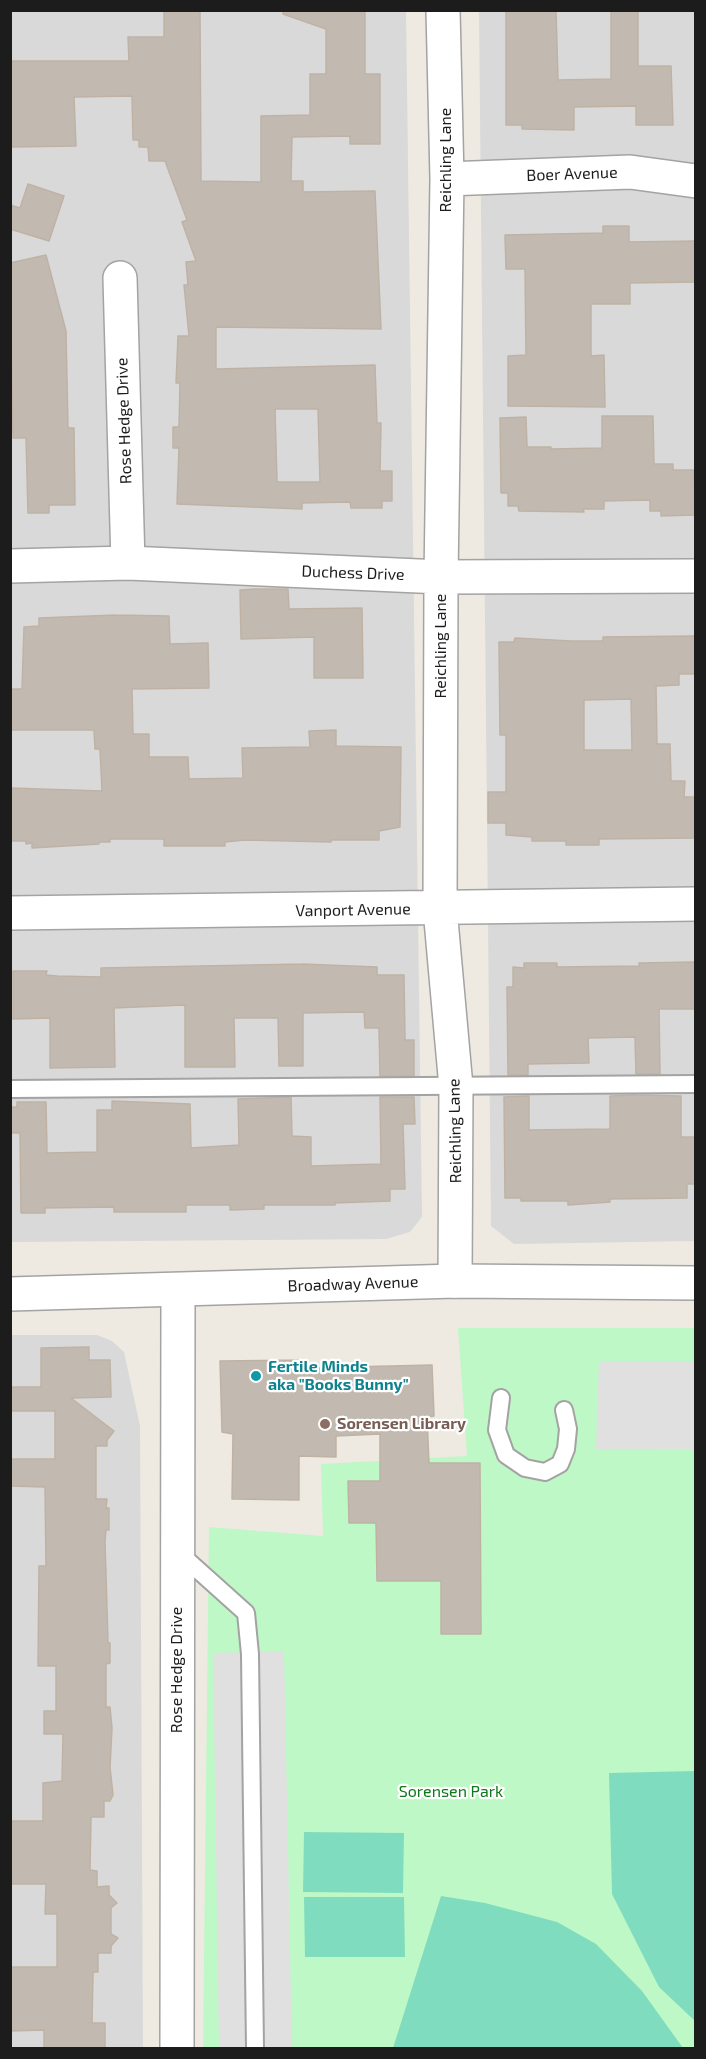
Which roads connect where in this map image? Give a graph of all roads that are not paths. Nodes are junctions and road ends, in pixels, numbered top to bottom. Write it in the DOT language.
graph roads {
  1 [pos="443,10"];
  2 [pos="447,180"];
  3 [pos="696,181"];
  4 [pos="120,278"];
  5 [pos="128,563"];
  6 [pos="10,566"];
  7 [pos="696,576"];
  8 [pos="441,577"];
  9 [pos="696,904"];
  10 [pos="440,909"];
  11 [pos="10,913"];
  12 [pos="696,1084"];
  13 [pos="456,1087"];
  14 [pos="10,1089"];
  15 [pos="455,1281"];
  16 [pos="696,1283"];
  17 [pos="178,1291"];
  18 [pos="10,1294"];
  19 [pos="501,1398"];
  20 [pos="564,1410"];
  21 [pos="177,1551"];
  22 [pos="177,2049"];
  23 [pos="255,2049"];
  1 -- 2 [label="street, Reichling Lane"];
  2 -- 3 [label="street, Boer Avenue"];
  2 -- 8 [label="street, Reichling Lane"];
  4 -- 5 [label="street, Rose Hedge Drive"];
  5 -- 6 [label="street, Duchess Drive"];
  5 -- 8 [label="street, Duchess Drive"];
  7 -- 8 [label="street, Duchess Drive"];
  8 -- 10 [label="street, Reichling Lane"];
  9 -- 10 [label="street, Vanport Avenue"];
  10 -- 11 [label="street, Vanport Avenue"];
  10 -- 13 [label="street, Reichling Lane"];
  12 -- 13 [label="lane"];
  13 -- 14 [label="lane"];
  13 -- 15 [label="street, Reichling Lane"];
  15 -- 16 [label="street, Broadway Avenue"];
  15 -- 17 [label="street, Broadway Avenue"];
  17 -- 18 [label="street, Broadway Avenue"];
  17 -- 21 [label="street, Rose Hedge Drive"];
  19 -- 20 [label="lane"];
  21 -- 22 [label="street, Rose Hedge Drive"];
  21 -- 23 [label="lane"];
}
